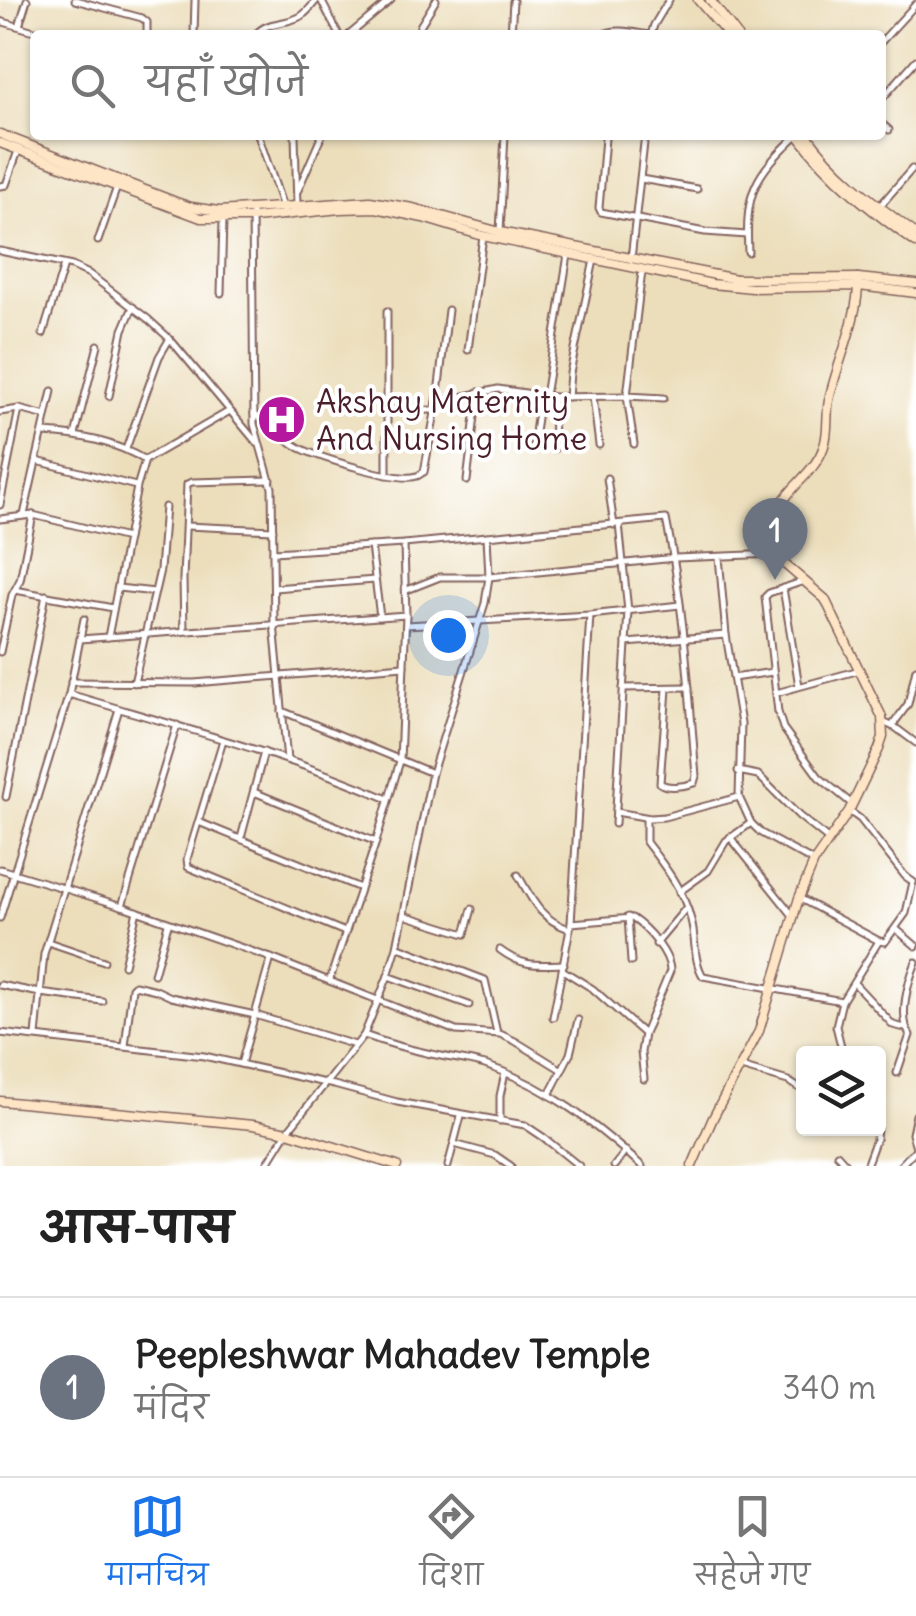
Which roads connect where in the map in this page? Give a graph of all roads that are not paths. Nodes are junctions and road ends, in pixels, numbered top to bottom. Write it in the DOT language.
graph roads {
  1 [pos="28,0"];
  2 [pos="75,0"];
  3 [pos="195,0"];
  4 [pos="319,0"];
  5 [pos="390,0"];
  6 [pos="436,0"];
  7 [pos="669,0"];
  8 [pos="698,0"];
  9 [pos="710,0"];
  10 [pos="512,1"];
  11 [pos="916,4"];
  12 [pos="0,22"];
  13 [pos="19,26"];
  14 [pos="32,30"];
  15 [pos="148,30"];
  16 [pos="194,30"];
  17 [pos="259,30"];
  18 [pos="336,30"];
  19 [pos="355,30"];
  20 [pos="420,30"];
  21 [pos="511,30"];
  22 [pos="652,30"];
  23 [pos="724,30"];
  24 [pos="732,30"];
  25 [pos="886,37"];
  26 [pos="916,60"];
  27 [pos="886,94"];
  28 [pos="886,127"];
  29 [pos="889,130"];
  30 [pos="0,134"];
  31 [pos="260,140"];
  32 [pos="295,140"];
  33 [pos="320,140"];
  34 [pos="505,140"];
  35 [pos="605,140"];
  36 [pos="791,140"];
  37 [pos="801,140"];
  38 [pos="811,140"];
  39 [pos="0,143"];
  40 [pos="644,143"];
  41 [pos="19,150"];
  42 [pos="912,169"];
  43 [pos="640,179"];
  44 [pos="0,186"];
  45 [pos="117,186"];
  46 [pos="697,189"];
  47 [pos="297,193"];
  48 [pos="879,207"];
  49 [pos="298,210"];
  50 [pos="284,211"];
  51 [pos="253,213"];
  52 [pos="635,218"];
  53 [pos="224,220"];
  54 [pos="500,232"];
  55 [pos="916,234"];
  56 [pos="748,235"];
  57 [pos="482,236"];
  58 [pos="98,241"];
  59 [pos="916,243"];
  60 [pos="0,251"];
  61 [pos="748,252"];
  62 [pos="568,254"];
  63 [pos="630,259"];
  64 [pos="594,260"];
  65 [pos="64,265"];
  66 [pos="642,270"];
  67 [pos="858,282"];
  68 [pos="916,284"];
  69 [pos="222,293"];
  70 [pos="916,293"];
  71 [pos="133,307"];
  72 [pos="448,310"];
  73 [pos="387,312"];
  74 [pos="44,334"];
  75 [pos="170,339"];
  76 [pos="98,345"];
  77 [pos="468,350"];
  78 [pos="52,391"];
  79 [pos="478,392"];
  80 [pos="109,396"];
  81 [pos="546,396"];
  82 [pos="627,396"];
  83 [pos="593,397"];
  84 [pos="568,398"];
  85 [pos="664,398"];
  86 [pos="436,406"];
  87 [pos="19,409"];
  88 [pos="387,411"];
  89 [pos="0,412"];
  90 [pos="229,412"];
  91 [pos="254,414"];
  92 [pos="47,416"];
  93 [pos="43,433"];
  94 [pos="75,434"];
  95 [pos="634,444"];
  96 [pos="599,445"];
  97 [pos="259,446"];
  98 [pos="126,449"];
  99 [pos="533,449"];
  100 [pos="554,449"];
  101 [pos="145,460"];
  102 [pos="37,461"];
  103 [pos="387,475"];
  104 [pos="607,478"];
  105 [pos="271,480"];
  106 [pos="467,482"];
  107 [pos="137,487"];
  108 [pos="0,506"];
  109 [pos="165,507"];
  110 [pos="24,515"];
  111 [pos="33,515"];
  112 [pos="0,519"];
  113 [pos="616,524"];
  114 [pos="185,526"];
  115 [pos="273,530"];
  116 [pos="487,536"];
  117 [pos="127,538"];
  118 [pos="404,544"];
  119 [pos="371,546"];
  120 [pos="273,552"];
  121 [pos="776,554"];
  122 [pos="718,556"];
  123 [pos="675,558"];
  124 [pos="624,563"];
  125 [pos="489,576"];
  126 [pos="375,580"];
  127 [pos="804,581"];
  128 [pos="118,588"];
  129 [pos="274,588"];
  130 [pos="783,588"];
  131 [pos="16,590"];
  132 [pos="406,590"];
  133 [pos="155,592"];
  134 [pos="46,595"];
  135 [pos="680,605"];
  136 [pos="114,608"];
  137 [pos="628,611"];
  138 [pos="406,615"];
  139 [pos="590,615"];
  140 [pos="380,617"];
  141 [pos="84,619"];
  142 [pos="479,622"];
  143 [pos="274,624"];
  144 [pos="406,625"];
  145 [pos="184,631"];
  146 [pos="144,634"];
  147 [pos="726,635"];
  148 [pos="108,637"];
  149 [pos="80,639"];
  150 [pos="684,639"];
  151 [pos="626,644"];
  152 [pos="0,652"];
  153 [pos="404,666"];
  154 [pos="861,670"];
  155 [pos="916,670"];
  156 [pos="773,672"];
  157 [pos="277,676"];
  158 [pos="733,678"];
  159 [pos="71,682"];
  160 [pos="134,682"];
  161 [pos="689,686"];
  162 [pos="799,686"];
  163 [pos="623,688"];
  164 [pos="667,688"];
  165 [pos="776,693"];
  166 [pos="69,694"];
  167 [pos="908,704"];
  168 [pos="120,709"];
  169 [pos="281,711"];
  170 [pos="916,711"];
  171 [pos="888,724"];
  172 [pos="177,725"];
  173 [pos="223,740"];
  174 [pos="916,743"];
  175 [pos="264,752"];
  176 [pos="286,760"];
  177 [pos="400,762"];
  178 [pos="738,771"];
  179 [pos="432,773"];
  180 [pos="254,792"];
  181 [pos="6,797"];
  182 [pos="739,797"];
  183 [pos="388,800"];
  184 [pos="850,808"];
  185 [pos="616,812"];
  186 [pos="646,818"];
  187 [pos="200,823"];
  188 [pos="751,823"];
  189 [pos="615,824"];
  190 [pos="730,837"];
  191 [pos="241,838"];
  192 [pos="829,840"];
  193 [pos="376,842"];
  194 [pos="814,862"];
  195 [pos="0,869"];
  196 [pos="14,873"];
  197 [pos="518,876"];
  198 [pos="915,883"];
  199 [pos="360,888"];
  200 [pos="64,889"];
  201 [pos="679,892"];
  202 [pos="799,898"];
  203 [pos="122,906"];
  204 [pos="687,908"];
  205 [pos="472,910"];
  206 [pos="137,912"];
  207 [pos="404,915"];
  208 [pos="794,917"];
  209 [pos="0,918"];
  210 [pos="628,918"];
  211 [pos="169,922"];
  212 [pos="570,926"];
  213 [pos="896,929"];
  214 [pos="345,932"];
  215 [pos="48,942"];
  216 [pos="879,942"];
  217 [pos="656,944"];
  218 [pos="398,946"];
  219 [pos="916,946"];
  220 [pos="500,950"];
  221 [pos="271,958"];
  222 [pos="104,961"];
  223 [pos="631,962"];
  224 [pos="916,962"];
  225 [pos="124,965"];
  226 [pos="563,967"];
  227 [pos="154,974"];
  228 [pos="388,976"];
  229 [pos="330,980"];
  230 [pos="854,984"];
  231 [pos="0,985"];
  232 [pos="773,988"];
  233 [pos="40,994"];
  234 [pos="102,1000"];
  235 [pos="378,1001"];
  236 [pos="842,1002"];
  237 [pos="470,1005"];
  238 [pos="255,1015"];
  239 [pos="554,1018"];
  240 [pos="578,1020"];
  241 [pos="905,1028"];
  242 [pos="0,1033"];
  243 [pos="497,1033"];
  244 [pos="364,1034"];
  245 [pos="644,1034"];
  246 [pos="36,1036"];
  247 [pos="355,1045"];
  248 [pos="125,1046"];
  249 [pos="841,1046"];
  250 [pos="241,1064"];
  251 [pos="740,1066"];
  252 [pos="562,1070"];
  253 [pos="505,1072"];
  254 [pos="897,1073"];
  255 [pos="644,1079"];
  256 [pos="325,1084"];
  257 [pos="796,1086"];
  258 [pos="549,1094"];
  259 [pos="0,1100"];
  260 [pos="916,1114"];
  261 [pos="461,1115"];
  262 [pos="500,1121"];
  263 [pos="287,1132"];
  264 [pos="876,1136"];
  265 [pos="454,1144"];
  266 [pos="916,1148"];
  267 [pos="626,1152"];
  268 [pos="837,1154"];
  269 [pos="266,1166"];
  270 [pos="397,1166"];
  271 [pos="448,1166"];
  272 [pos="511,1166"];
  273 [pos="579,1166"];
  274 [pos="614,1166"];
  275 [pos="642,1166"];
  276 [pos="692,1166"];
  277 [pos="848,1166"];
  278 [pos="866,1166"];
  279 [pos="900,1166"];
  1 -- 13 [label="street"];
  2 -- 15 [label="street"];
  3 -- 16 [label="street"];
  4 -- 17 [label="street"];
  4 -- 18 [label="street"];
  5 -- 19 [label="street"];
  6 -- 20 [label="street"];
  7 -- 22 [label="street"];
  8 -- 23 [label="street"];
  9 -- 24 [label="street"];
  10 -- 21 [label="street"];
  11 -- 25 [label="street"];
  12 -- 13 [label="street"];
  13 -- 14 [label="street"];
  26 -- 27 [label="street"];
  28 -- 29 [label="street"];
  30 -- 51 [label="street"];
  31 -- 50 [label="street"];
  32 -- 47 [label="street"];
  33 -- 47 [label="street"];
  34 -- 54 [label="street"];
  35 -- 52 [label="street"];
  36 -- 56 [label="street"];
  37 -- 59 [label="street"];
  38 -- 48 [label="street"];
  39 -- 41 [label="street"];
  40 -- 43 [label="street"];
  41 -- 44 [label="street"];
  41 -- 45 [label="street"];
  42 -- 48 [label="street"];
  43 -- 46 [label="street"];
  43 -- 52 [label="street"];
  45 -- 53 [label="street"];
  45 -- 58 [label="street"];
  47 -- 49 [label="street"];
  48 -- 55 [label="street"];
  49 -- 50 [label="street"];
  49 -- 54 [label="street"];
  49 -- 57 [label="street"];
  50 -- 51 [label="street"];
  51 -- 53 [label="street"];
  51 -- 91 [label="street"];
  52 -- 56 [label="street"];
  52 -- 63 [label="street"];
  53 -- 69 [label="street"];
  54 -- 63 [label="street"];
  56 -- 61 [label="street"];
  57 -- 62 [label="street"];
  57 -- 77 [label="street"];
  60 -- 65 [label="street"];
  62 -- 64 [label="street"];
  62 -- 81 [label="street"];
  63 -- 66 [label="street"];
  63 -- 67 [label="street"];
  64 -- 66 [label="street"];
  64 -- 84 [label="street"];
  65 -- 71 [label="street"];
  65 -- 74 [label="street"];
  66 -- 67 [label="street"];
  66 -- 82 [label="street"];
  67 -- 68 [label="street"];
  67 -- 70 [label="street"];
  67 -- 121 [label="street"];
  71 -- 75 [label="street"];
  71 -- 80 [label="street"];
  72 -- 86 [label="street"];
  73 -- 88 [label="street"];
  75 -- 90 [label="street"];
  75 -- 98 [label="street"];
  76 -- 94 [label="street"];
  78 -- 92 [label="street"];
  79 -- 81 [label="street"];
  79 -- 86 [label="street"];
  79 -- 106 [label="street"];
  81 -- 84 [label="street"];
  81 -- 99 [label="street"];
  81 -- 100 [label="street"];
  82 -- 83 [label="street"];
  82 -- 85 [label="street"];
  82 -- 95 [label="street"];
  83 -- 84 [label="street"];
  83 -- 96 [label="street"];
  86 -- 88 [label="street"];
  86 -- 103 [label="street"];
  87 -- 89 [label="street"];
  87 -- 92 [label="street"];
  87 -- 108 [label="street"];
  88 -- 103 [label="street"];
  90 -- 97 [label="street"];
  90 -- 101 [label="street"];
  91 -- 97 [label="street"];
  91 -- 103 [label="street"];
  92 -- 93 [label="street"];
  93 -- 94 [label="street"];
  93 -- 102 [label="street"];
  94 -- 98 [label="street"];
  97 -- 105 [label="street"];
  98 -- 101 [label="street"];
  101 -- 107 [label="street"];
  102 -- 107 [label="street"];
  102 -- 110 [label="street"];
  104 -- 113 [label="street"];
  105 -- 114 [label="street"];
  105 -- 115 [label="street"];
  107 -- 117 [label="street"];
  109 -- 133 [label="street"];
  110 -- 111 [label="street"];
  110 -- 112 [label="street"];
  111 -- 117 [label="street"];
  111 -- 131 [label="street"];
  113 -- 116 [label="street"];
  113 -- 123 [label="street"];
  113 -- 124 [label="street"];
  114 -- 115 [label="street"];
  114 -- 145 [label="street"];
  115 -- 120 [label="street"];
  116 -- 118 [label="street"];
  116 -- 125 [label="street"];
  117 -- 128 [label="street"];
  118 -- 119 [label="street"];
  118 -- 132 [label="street"];
  119 -- 120 [label="street"];
  119 -- 126 [label="street"];
  120 -- 129 [label="street"];
  121 -- 122 [label="street"];
  121 -- 127 [label="street"];
  122 -- 123 [label="street"];
  122 -- 147 [label="street"];
  123 -- 124 [label="street"];
  123 -- 135 [label="street"];
  124 -- 125 [label="street"];
  124 -- 137 [label="street"];
  125 -- 132 [label="street"];
  125 -- 142 [label="street"];
  126 -- 129 [label="street"];
  126 -- 140 [label="street"];
  127 -- 130 [label="street"];
  127 -- 154 [label="street"];
  128 -- 133 [label="street"];
  128 -- 136 [label="street"];
  129 -- 143 [label="street"];
  130 -- 156 [label="street"];
  130 -- 162 [label="street"];
  131 -- 134 [label="street"];
  131 -- 152 [label="street"];
  132 -- 138 [label="street"];
  133 -- 146 [label="street"];
  134 -- 136 [label="street"];
  134 -- 181 [label="street"];
  135 -- 137 [label="street"];
  135 -- 150 [label="street"];
  136 -- 148 [label="street"];
  137 -- 139 [label="street"];
  137 -- 151 [label="street"];
  138 -- 140 [label="street"];
  138 -- 144 [label="street"];
  139 -- 142 [label="street"];
  139 -- 212 [label="street"];
  140 -- 143 [label="street"];
  141 -- 149 [label="street"];
  142 -- 144 [label="street"];
  142 -- 179 [label="street"];
  143 -- 145 [label="street"];
  143 -- 157 [label="street"];
  144 -- 153 [label="street"];
  145 -- 146 [label="street"];
  146 -- 148 [label="street"];
  146 -- 160 [label="street"];
  147 -- 150 [label="street"];
  147 -- 158 [label="street"];
  148 -- 149 [label="street"];
  149 -- 159 [label="street"];
  150 -- 151 [label="street"];
  150 -- 161 [label="street"];
  151 -- 163 [label="street"];
  153 -- 157 [label="street"];
  153 -- 177 [label="street"];
  154 -- 162 [label="street"];
  154 -- 171 [label="street"];
  155 -- 167 [label="street"];
  156 -- 158 [label="street"];
  156 -- 165 [label="street"];
  157 -- 160 [label="street"];
  157 -- 169 [label="street"];
  158 -- 178 [label="street"];
  159 -- 160 [label="street"];
  159 -- 166 [label="street"];
  161 -- 164 [label="street"];
  161 -- 164 [label="street"];
  162 -- 165 [label="street"];
  163 -- 164 [label="street"];
  163 -- 185 [label="street"];
  165 -- 184 [label="street"];
  166 -- 168 [label="street"];
  166 -- 196 [label="street"];
  167 -- 170 [label="street"];
  167 -- 171 [label="street"];
  168 -- 172 [label="street"];
  168 -- 200 [label="street"];
  169 -- 176 [label="street"];
  169 -- 177 [label="street"];
  171 -- 174 [label="street"];
  171 -- 184 [label="street"];
  172 -- 173 [label="street"];
  172 -- 203 [label="street"];
  173 -- 175 [label="street"];
  173 -- 187 [label="street"];
  175 -- 176 [label="street"];
  175 -- 180 [label="street"];
  176 -- 183 [label="street"];
  177 -- 179 [label="street"];
  177 -- 183 [label="street"];
  178 -- 182 [label="street"];
  178 -- 192 [label="street"];
  179 -- 207 [label="street"];
  180 -- 191 [label="street"];
  180 -- 193 [label="street"];
  182 -- 186 [label="street"];
  182 -- 188 [label="street"];
  183 -- 193 [label="street"];
  184 -- 192 [label="street"];
  184 -- 198 [label="street"];
  185 -- 186 [label="street"];
  185 -- 189 [label="street"];
  186 -- 201 [label="street"];
  187 -- 191 [label="street"];
  187 -- 214 [label="street"];
  188 -- 190 [label="street"];
  188 -- 194 [label="street"];
  190 -- 201 [label="street"];
  190 -- 208 [label="street"];
  191 -- 199 [label="street"];
  192 -- 194 [label="street"];
  193 -- 199 [label="street"];
  194 -- 202 [label="street"];
  195 -- 196 [label="street"];
  196 -- 200 [label="street"];
  196 -- 209 [label="street"];
  197 -- 212 [label="street"];
  198 -- 213 [label="street"];
  199 -- 214 [label="street"];
  200 -- 203 [label="street"];
  200 -- 215 [label="street"];
  201 -- 204 [label="street"];
  202 -- 208 [label="street"];
  202 -- 216 [label="street"];
  203 -- 206 [label="street"];
  204 -- 217 [label="street"];
  204 -- 232 [label="street"];
  205 -- 207 [label="street"];
  206 -- 211 [label="street"];
  206 -- 225 [label="street"];
  207 -- 218 [label="street"];
  208 -- 232 [label="street"];
  210 -- 212 [label="street"];
  210 -- 217 [label="street"];
  210 -- 223 [label="street"];
  211 -- 221 [label="street"];
  211 -- 227 [label="street"];
  212 -- 226 [label="street"];
  213 -- 216 [label="street"];
  213 -- 219 [label="street"];
  214 -- 229 [label="street"];
  215 -- 222 [label="street"];
  215 -- 233 [label="street"];
  216 -- 230 [label="street"];
  217 -- 245 [label="street"];
  218 -- 228 [label="street"];
  218 -- 243 [label="street"];
  220 -- 226 [label="street"];
  221 -- 229 [label="street"];
  221 -- 238 [label="street"];
  224 -- 241 [label="street"];
  226 -- 239 [label="street"];
  226 -- 245 [label="street"];
  228 -- 235 [label="street"];
  228 -- 237 [label="street"];
  229 -- 235 [label="street"];
  230 -- 236 [label="street"];
  230 -- 241 [label="street"];
  231 -- 233 [label="street"];
  232 -- 236 [label="street"];
  232 -- 251 [label="street"];
  233 -- 234 [label="street"];
  233 -- 246 [label="street"];
  235 -- 243 [label="street"];
  235 -- 244 [label="street"];
  236 -- 249 [label="street"];
  238 -- 247 [label="street"];
  238 -- 248 [label="street"];
  238 -- 250 [label="street"];
  240 -- 252 [label="street"];
  241 -- 254 [label="street"];
  242 -- 246 [label="street"];
  243 -- 252 [label="street"];
  244 -- 247 [label="street"];
  244 -- 253 [label="street"];
  245 -- 255 [label="street"];
  246 -- 248 [label="street"];
  247 -- 256 [label="street"];
  248 -- 250 [label="street"];
  250 -- 256 [label="street"];
  251 -- 257 [label="street"];
  251 -- 276 [label="street"];
  252 -- 258 [label="street"];
  253 -- 258 [label="street"];
  253 -- 262 [label="street"];
  256 -- 261 [label="street"];
  256 -- 263 [label="street"];
  258 -- 267 [label="street"];
  259 -- 263 [label="street"];
  260 -- 266 [label="street"];
  261 -- 262 [label="street"];
  261 -- 265 [label="street"];
  262 -- 273 [label="street"];
  263 -- 269 [label="street"];
  263 -- 270 [label="street"];
  264 -- 278 [label="street"];
  265 -- 271 [label="street"];
  265 -- 272 [label="street"];
  266 -- 279 [label="street"];
  267 -- 274 [label="street"];
  267 -- 275 [label="street"];
  268 -- 277 [label="street"];
}
